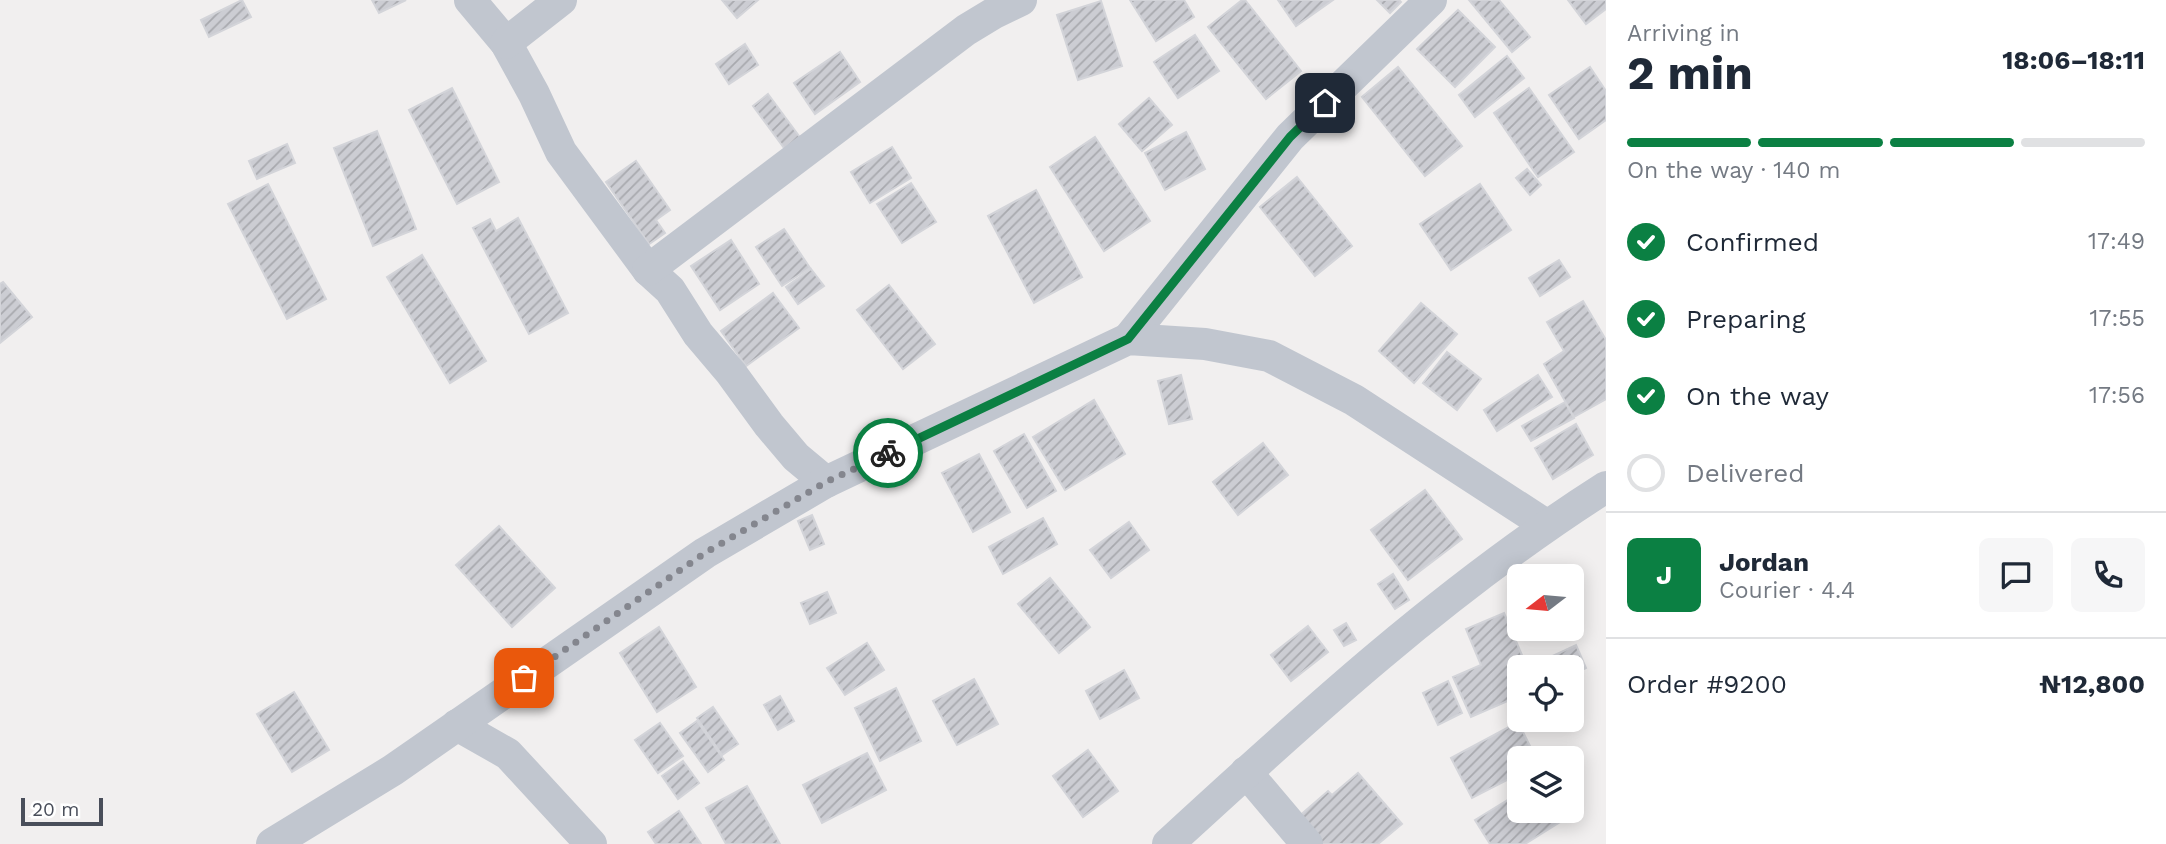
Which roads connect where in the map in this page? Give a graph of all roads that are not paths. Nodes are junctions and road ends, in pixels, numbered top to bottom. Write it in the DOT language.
graph roads {
  1 [pos="470,0"];
  2 [pos="561,0"];
  3 [pos="1021,0"];
  4 [pos="1431,0"];
  5 [pos="506,43"];
  6 [pos="649,270"];
  7 [pos="1128,339"];
  8 [pos="826,482"];
  9 [pos="1606,487"];
  10 [pos="1546,525"];
  11 [pos="457,725"];
  12 [pos="1246,772"];
  13 [pos="272,844"];
  14 [pos="591,844"];
  15 [pos="1168,844"];
  16 [pos="1307,844"];
  1 -- 5 [label="street"];
  2 -- 5 [label="street"];
  3 -- 6 [label="street"];
  4 -- 7 [label="street"];
  5 -- 6 [label="street"];
  6 -- 8 [label="street"];
  7 -- 8 [label="street"];
  7 -- 10 [label="street"];
  8 -- 11 [label="street"];
  9 -- 10 [label="street"];
  10 -- 12 [label="street"];
  11 -- 13 [label="street"];
  11 -- 14 [label="street"];
  12 -- 15 [label="street"];
  12 -- 16 [label="street"];
}
